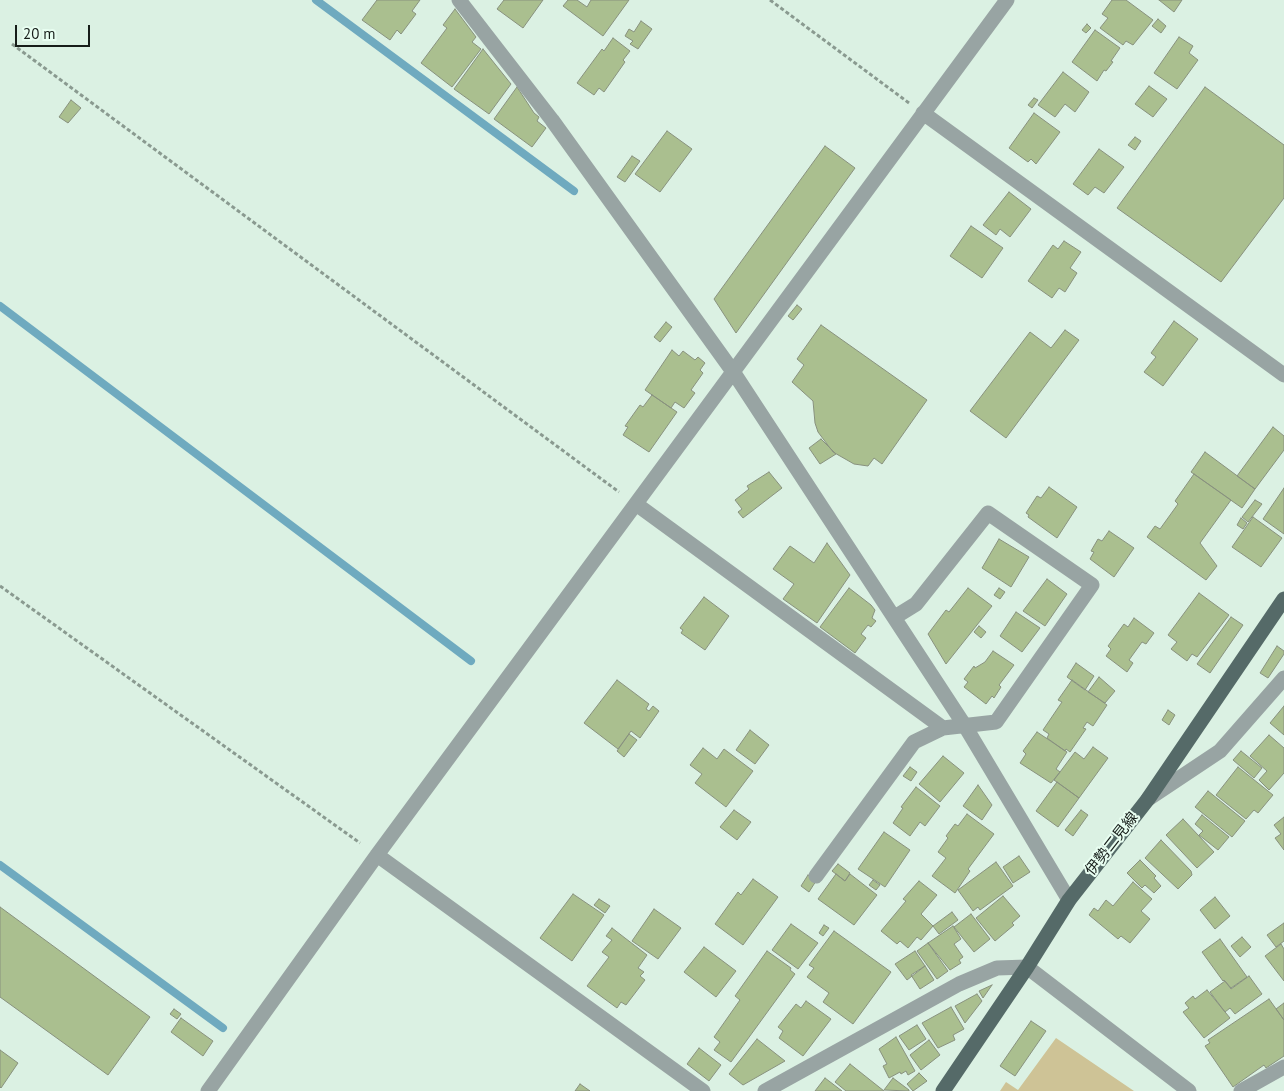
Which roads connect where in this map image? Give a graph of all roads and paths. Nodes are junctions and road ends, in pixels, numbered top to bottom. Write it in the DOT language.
graph roads {
  1 [pos="459,0"];
  2 [pos="770,0"];
  3 [pos="1007,0"];
  4 [pos="12,44"];
  5 [pos="923,113"];
  6 [pos="734,373"];
  7 [pos="1284,375"];
  8 [pos="636,504"];
  9 [pos="0,586"];
  10 [pos="1284,599"];
  11 [pos="895,617"];
  12 [pos="1284,678"];
  13 [pos="965,726"];
  14 [pos="943,728"];
  15 [pos="1148,799"];
  16 [pos="377,855"];
  17 [pos="816,876"];
  18 [pos="1068,900"];
  19 [pos="1027,967"];
  20 [pos="1284,1067"];
  21 [pos="208,1091"];
  22 [pos="704,1091"];
  23 [pos="765,1091"];
  24 [pos="943,1091"];
  25 [pos="1189,1091"];
  26 [pos="1241,1091"];
  1 -- 6 [label="street"];
  2 -- 5 [label="path"];
  3 -- 5 [label="street"];
  4 -- 8 [label="path"];
  5 -- 6 [label="street"];
  5 -- 7 [label="street"];
  6 -- 8 [label="street"];
  6 -- 11 [label="street"];
  8 -- 14 [label="street"];
  8 -- 16 [label="street"];
  9 -- 16 [label="path"];
  10 -- 15 [label="main road, 伊勢二見線"];
  11 -- 13 [label="street"];
  11 -- 13 [label="street"];
  12 -- 15 [label="street"];
  13 -- 14 [label="street"];
  13 -- 18 [label="street"];
  14 -- 17 [label="street"];
  15 -- 18 [label="main road, 伊勢二見線"];
  16 -- 21 [label="street"];
  16 -- 22 [label="street"];
  18 -- 19 [label="main road, 伊勢二見線"];
  19 -- 23 [label="street"];
  19 -- 24 [label="main road, 伊勢二見線"];
  19 -- 25 [label="street"];
  20 -- 26 [label="street"];
}
